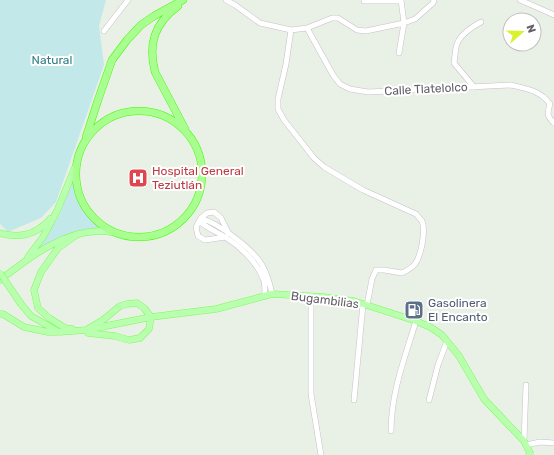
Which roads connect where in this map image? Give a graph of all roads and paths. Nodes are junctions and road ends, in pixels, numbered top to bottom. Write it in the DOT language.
graph roads {
  1 [pos="128,0"];
  2 [pos="184,0"];
  3 [pos="226,0"];
  4 [pos="434,0"];
  5 [pos="520,0"];
  6 [pos="364,1"];
  7 [pos="401,1"];
  8 [pos="554,15"];
  9 [pos="481,22"];
  10 [pos="404,24"];
  11 [pos="307,28"];
  12 [pos="291,30"];
  13 [pos="104,31"];
  14 [pos="399,53"];
  15 [pos="474,87"];
  16 [pos="554,124"];
  17 [pos="188,135"];
  18 [pos="86,139"];
  19 [pos="76,165"];
  20 [pos="57,211"];
  21 [pos="200,220"];
  22 [pos="0,233"];
  23 [pos="117,233"];
  24 [pos="78,234"];
  25 [pos="228,236"];
  26 [pos="26,260"];
  27 [pos="0,273"];
  28 [pos="0,280"];
  29 [pos="272,294"];
  30 [pos="265,296"];
  31 [pos="311,297"];
  32 [pos="365,304"];
  33 [pos="0,314"];
  34 [pos="152,317"];
  35 [pos="416,321"];
  36 [pos="86,330"];
  37 [pos="79,331"];
  38 [pos="59,332"];
  39 [pos="447,341"];
  40 [pos="526,385"];
  41 [pos="354,400"];
  42 [pos="428,400"];
  43 [pos="391,431"];
  44 [pos="525,443"];
  45 [pos="554,443"];
  46 [pos="529,454"];
  47 [pos="321,455"];
  1 -- 13 [label="street"];
  2 -- 17 [label="highway"];
  2 -- 18 [label="highway"];
  3 -- 12 [label="street"];
  4 -- 10 [label="street"];
  5 -- 8 [label="street"];
  6 -- 7 [label="street"];
  7 -- 10 [label="street"];
  9 -- 15 [label="street"];
  10 -- 11 [label="street"];
  10 -- 14 [label="street"];
  11 -- 12 [label="street"];
  11 -- 15 [label="street, Calle Tlatelolco"];
  12 -- 32 [label="street"];
  15 -- 16 [label="street, Calle Tlatelolco"];
  17 -- 18 [label="highway"];
  17 -- 23 [label="highway"];
  18 -- 19 [label="highway"];
  19 -- 20 [label="main road"];
  19 -- 23 [label="highway"];
  20 -- 22 [label="main road"];
  20 -- 26 [label="main road"];
  21 -- 25 [label="street"];
  21 -- 25 [label="street"];
  21 -- 25 [label="street"];
  23 -- 24 [label="main road"];
  24 -- 26 [label="main road"];
  24 -- 37 [label="main road"];
  25 -- 29 [label="street"];
  25 -- 30 [label="street"];
  26 -- 28 [label="main road"];
  27 -- 38 [label="main road, bridge"];
  29 -- 30 [label="main road, Bugambilias"];
  29 -- 31 [label="main road, Bugambilias"];
  30 -- 34 [label="main road, Bugambilias"];
  31 -- 32 [label="main road, Bugambilias"];
  31 -- 47 [label="street"];
  32 -- 35 [label="main road, Bugambilias"];
  32 -- 41 [label="street"];
  33 -- 38 [label="main road, Bugambilias"];
  34 -- 36 [label="main road, Bugambilias"];
  34 -- 36 [label="main road"];
  34 -- 36 [label="main road"];
  35 -- 39 [label="main road, Bugambilias"];
  35 -- 43 [label="street"];
  36 -- 37 [label="main road, Bugambilias"];
  37 -- 38 [label="main road, Bugambilias"];
  39 -- 42 [label="street"];
  39 -- 44 [label="main road, Bugambilias"];
  40 -- 44 [label="street"];
  44 -- 45 [label="street"];
  44 -- 46 [label="main road, Bugambilias"];
}
